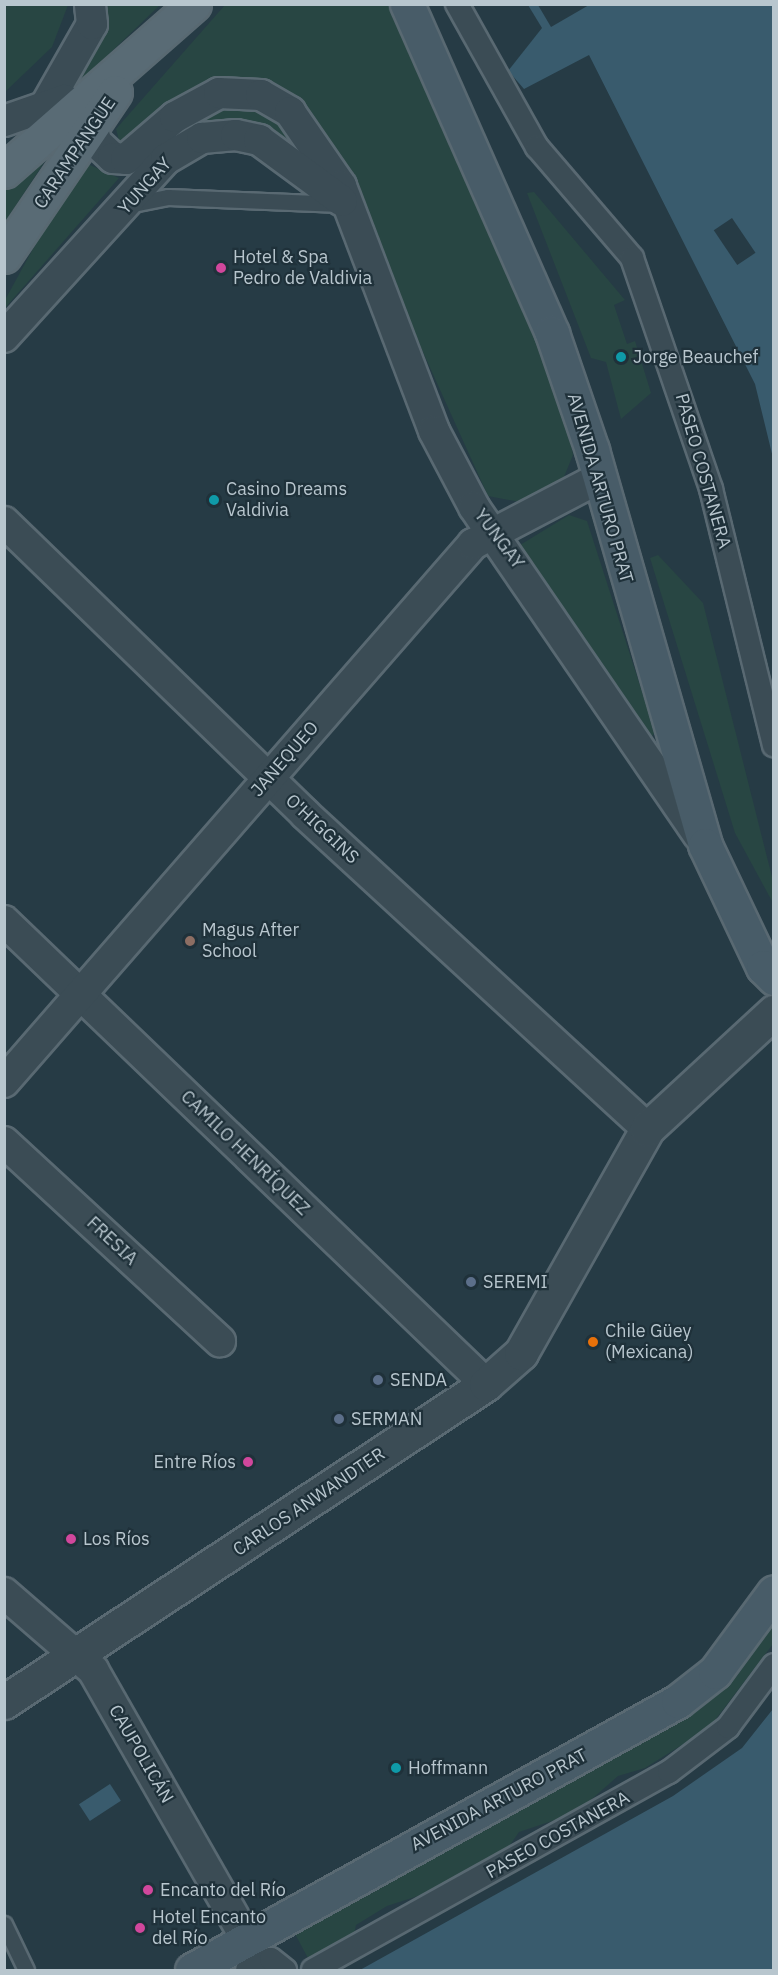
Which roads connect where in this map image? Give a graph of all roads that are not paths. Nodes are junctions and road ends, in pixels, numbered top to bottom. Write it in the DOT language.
graph roads {
  1 [pos="90,4"];
  2 [pos="194,4"];
  3 [pos="407,4"];
  4 [pos="457,4"];
  5 [pos="145,50"];
  6 [pos="99,90"];
  7 [pos="46,105"];
  8 [pos="4,121"];
  9 [pos="92,124"];
  10 [pos="4,171"];
  11 [pos="346,204"];
  12 [pos="128,205"];
  13 [pos="4,256"];
  14 [pos="4,337"];
  15 [pos="599,478"];
  16 [pos="4,522"];
  17 [pos="491,530"];
  18 [pos="774,745"];
  19 [pos="268,778"];
  20 [pos="705,844"];
  21 [pos="4,921"];
  22 [pos="774,978"];
  23 [pos="81,995"];
  24 [pos="774,1012"];
  25 [pos="6,1076"];
  26 [pos="647,1129"];
  27 [pos="4,1142"];
  28 [pos="220,1341"];
  29 [pos="486,1384"];
  30 [pos="774,1592"];
  31 [pos="4,1593"];
  32 [pos="75,1657"];
  33 [pos="774,1665"];
  34 [pos="4,1702"];
  35 [pos="4,1924"];
  36 [pos="247,1955"];
  37 [pos="26,1971"];
  38 [pos="192,1971"];
  39 [pos="285,1971"];
  40 [pos="313,1971"];
  1 -- 7 [label="street"];
  2 -- 5 [label="main road"];
  3 -- 15 [label="main road, AVENIDA ARTURO PRAT"];
  4 -- 18 [label="street, PASEO COSTANERA"];
  5 -- 6 [label="main road"];
  5 -- 9 [label="main road, CARAMPANGUE"];
  6 -- 7 [label="street"];
  6 -- 10 [label="main road"];
  7 -- 8 [label="street"];
  9 -- 11 [label="street, YUNGAY"];
  9 -- 13 [label="main road, CARAMPANGUE"];
  11 -- 12 [label="lane"];
  11 -- 12 [label="street, YUNGAY"];
  11 -- 17 [label="street, YUNGAY"];
  12 -- 14 [label="street, YUNGAY"];
  15 -- 17 [label="street, JANEQUEO"];
  15 -- 20 [label="main road, AVENIDA ARTURO PRAT"];
  16 -- 19 [label="street, O'HIGGINS"];
  17 -- 19 [label="street, JANEQUEO"];
  17 -- 20 [label="street, YUNGAY"];
  19 -- 23 [label="street, JANEQUEO"];
  19 -- 26 [label="street, O'HIGGINS"];
  20 -- 22 [label="main road, AVENIDA ARTURO PRAT"];
  21 -- 23 [label="street, CAMILO HENRÍQUEZ"];
  23 -- 25 [label="street, JANEQUEO"];
  23 -- 29 [label="street, CAMILO HENRÍQUEZ"];
  24 -- 26 [label="street, CARLOS ANWANDTER"];
  26 -- 29 [label="street, CARLOS ANWANDTER"];
  27 -- 28 [label="street, FRESIA"];
  29 -- 32 [label="street, CARLOS ANWANDTER"];
  30 -- 36 [label="main road, AVENIDA ARTURO PRAT"];
  31 -- 32 [label="street, CAUPOLICÁN"];
  32 -- 34 [label="street, CARLOS ANWANDTER"];
  32 -- 36 [label="street, CAUPOLICÁN"];
  33 -- 40 [label="street, PASEO COSTANERA"];
  35 -- 37 [label="lane"];
  36 -- 38 [label="main road, AVENIDA ARTURO PRAT"];
  36 -- 39 [label="street"];
}
